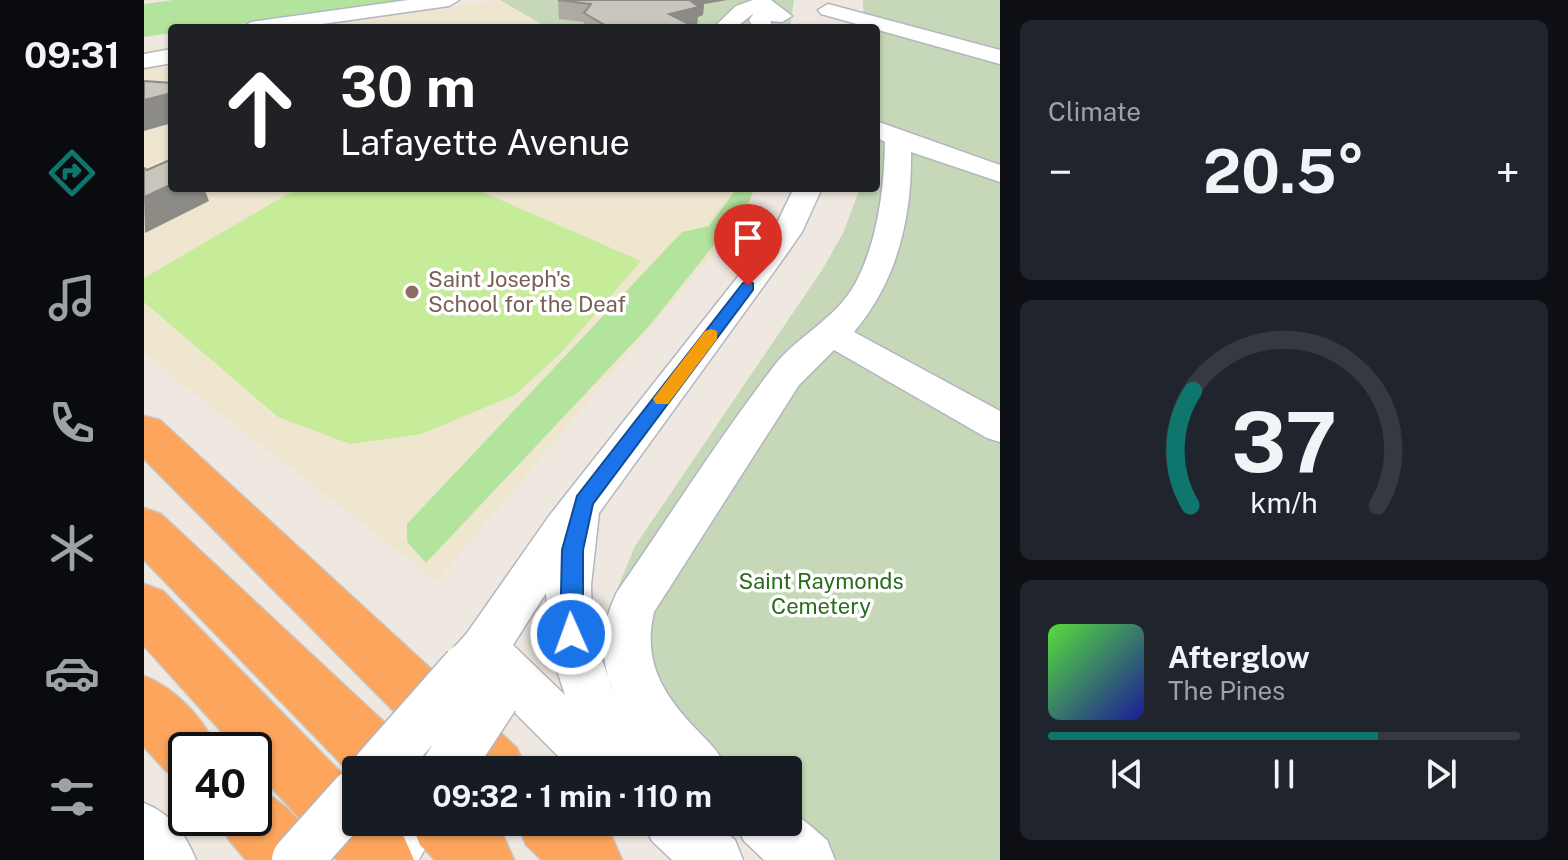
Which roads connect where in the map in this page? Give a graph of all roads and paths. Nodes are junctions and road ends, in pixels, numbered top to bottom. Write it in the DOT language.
graph roads {
  1 [pos="449,0"];
  2 [pos="827,13"];
  3 [pos="294,24"];
  4 [pos="727,24"];
  5 [pos="762,24"];
  6 [pos="870,24"];
  7 [pos="880,26"];
  8 [pos="168,40"];
  9 [pos="144,43"];
  10 [pos="168,57"];
  11 [pos="1000,57"];
  12 [pos="144,61"];
  13 [pos="168,68"];
  14 [pos="144,71"];
  15 [pos="887,133"];
  16 [pos="1000,174"];
  17 [pos="806,192"];
  18 [pos="831,334"];
  19 [pos="1000,428"];
  20 [pos="144,432"];
  21 [pos="584,502"];
  22 [pos="144,528"];
  23 [pos="144,608"];
  24 [pos="489,672"];
  25 [pos="144,704"];
  26 [pos="170,732"];
  27 [pos="376,756"];
  28 [pos="393,756"];
  29 [pos="452,756"];
  30 [pos="480,756"];
  31 [pos="594,756"];
  32 [pos="622,756"];
  33 [pos="687,756"];
  34 [pos="342,810"];
  35 [pos="144,831"];
  36 [pos="268,836"];
  37 [pos="401,836"];
  38 [pos="457,836"];
  39 [pos="564,836"];
  40 [pos="687,836"];
  41 [pos="779,836"];
  42 [pos="168,860"];
  43 [pos="290,860"];
  44 [pos="297,860"];
  45 [pos="383,860"];
  46 [pos="481,860"];
  47 [pos="589,860"];
  48 [pos="715,860"];
  49 [pos="807,860"];
  1 -- 3 [label="street"];
  2 -- 6 [label="street"];
  4 -- 5 [label="street"];
  7 -- 11 [label="street"];
  8 -- 9 [label="street"];
  10 -- 12 [label="street"];
  13 -- 14 [label="street"];
  15 -- 16 [label="street"];
  15 -- 18 [label="street"];
  17 -- 21 [label="street"];
  18 -- 19 [label="street"];
  18 -- 33 [label="street"];
  20 -- 30 [label="highway"];
  21 -- 24 [label="street"];
  21 -- 32 [label="street"];
  22 -- 27 [label="highway"];
  23 -- 45 [label="highway"];
  24 -- 28 [label="street, bridge"];
  24 -- 29 [label="street, bridge"];
  24 -- 31 [label="street"];
  25 -- 26 [label="highway"];
  34 -- 44 [label="street, bridge"];
  35 -- 42 [label="street"];
  36 -- 43 [label="highway"];
  37 -- 45 [label="street"];
  38 -- 46 [label="highway"];
  39 -- 47 [label="highway"];
  40 -- 48 [label="street"];
  41 -- 49 [label="street"];
}
